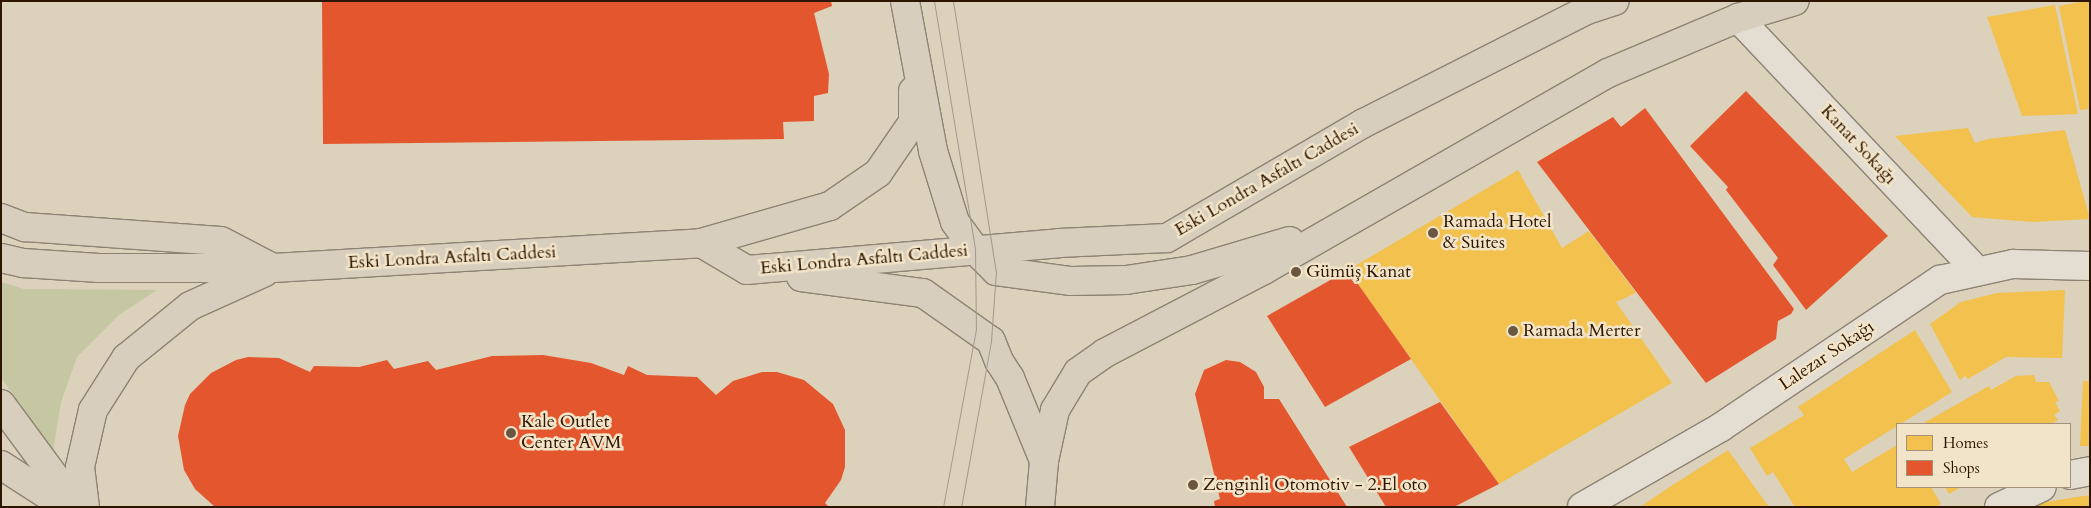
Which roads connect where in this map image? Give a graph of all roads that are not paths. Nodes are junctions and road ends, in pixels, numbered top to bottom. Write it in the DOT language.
graph roads {
  1 [pos="905,1"];
  2 [pos="1616,1"];
  3 [pos="1795,1"];
  4 [pos="1738,18"];
  5 [pos="913,45"];
  6 [pos="1360,215"];
  7 [pos="1,218"];
  8 [pos="701,243"];
  9 [pos="975,250"];
  10 [pos="1,258"];
  11 [pos="2090,266"];
  12 [pos="273,268"];
  13 [pos="747,270"];
  14 [pos="1977,271"];
  15 [pos="1,404"];
  16 [pos="1044,461"];
  17 [pos="1,465"];
  18 [pos="2090,471"];
  19 [pos="2071,475"];
  20 [pos="2040,488"];
  21 [pos="66,507"];
  22 [pos="76,507"];
  23 [pos="85,507"];
  24 [pos="1040,507"];
  25 [pos="1582,507"];
  26 [pos="1998,507"];
  1 -- 5 [label="main road"];
  2 -- 9 [label="main road, Eski Londra Asfaltı Caddesi"];
  3 -- 4 [label="main road"];
  4 -- 6 [label="main road"];
  4 -- 14 [label="street, Kanat Sokağı"];
  5 -- 8 [label="main road"];
  5 -- 9 [label="main road"];
  6 -- 9 [label="main road"];
  6 -- 16 [label="main road"];
  7 -- 12 [label="main road"];
  8 -- 12 [label="main road, Eski Londra Asfaltı Caddesi"];
  8 -- 13 [label="main road, Eski Londra Asfaltı Caddesi"];
  9 -- 13 [label="main road, Eski Londra Asfaltı Caddesi"];
  10 -- 12 [label="main road, Eski Londra Asfaltı Caddesi"];
  11 -- 14 [label="street, Lalezar Sokağı"];
  12 -- 23 [label="main road"];
  13 -- 16 [label="main road"];
  14 -- 25 [label="street, Lalezar Sokağı"];
  15 -- 22 [label="main road"];
  16 -- 24 [label="main road"];
  17 -- 21 [label="main road"];
  18 -- 19 [label="street"];
  20 -- 26 [label="street"];
}
